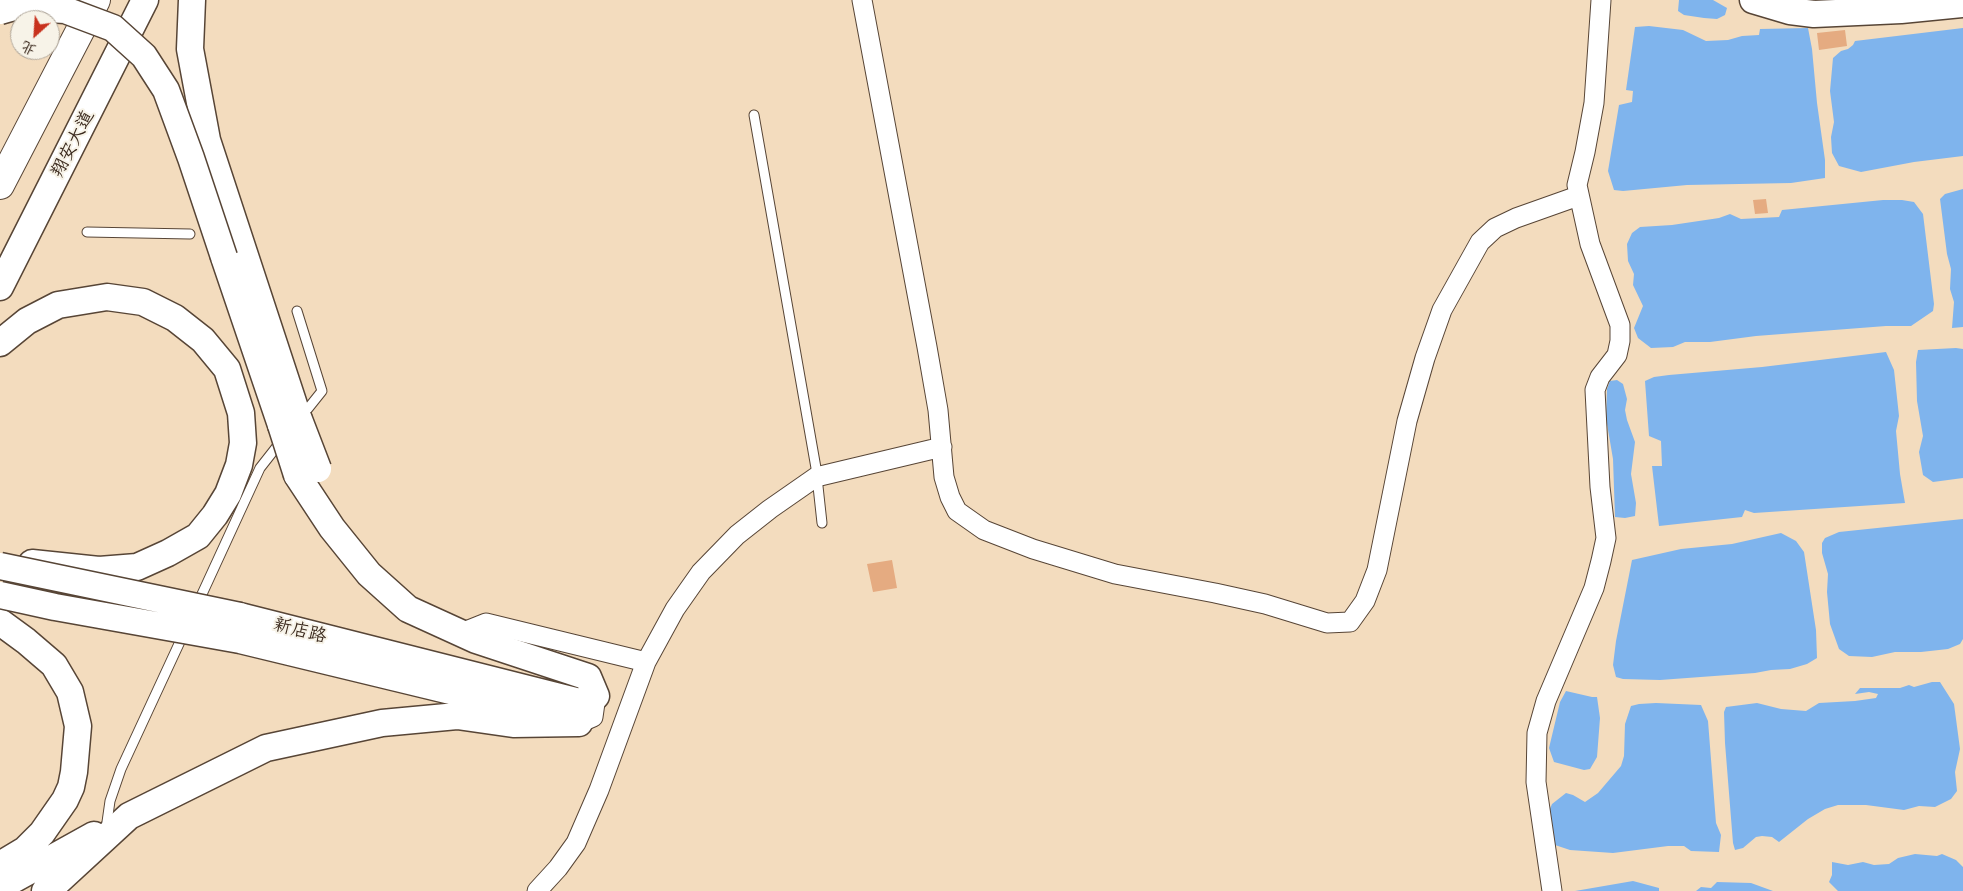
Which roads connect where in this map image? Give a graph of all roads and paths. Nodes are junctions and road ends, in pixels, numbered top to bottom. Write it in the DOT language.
graph roads {
  1 [pos="7,0"];
  2 [pos="96,0"];
  3 [pos="145,0"];
  4 [pos="192,0"];
  5 [pos="862,0"];
  6 [pos="1601,0"];
  7 [pos="1753,0"];
  8 [pos="1963,4"];
  9 [pos="0,12"];
  10 [pos="754,115"];
  11 [pos="0,186"];
  12 [pos="1578,196"];
  13 [pos="87,232"];
  14 [pos="190,234"];
  15 [pos="0,287"];
  16 [pos="297,311"];
  17 [pos="0,342"];
  18 [pos="289,421"];
  19 [pos="942,447"];
  20 [pos="816,477"];
  21 [pos="822,523"];
  22 [pos="0,560"];
  23 [pos="0,566"];
  24 [pos="0,595"];
  25 [pos="0,622"];
  26 [pos="240,628"];
  27 [pos="460,633"];
  28 [pos="646,662"];
  29 [pos="596,696"];
  30 [pos="580,723"];
  31 [pos="129,816"];
  32 [pos="106,829"];
  33 [pos="0,865"];
  34 [pos="0,887"];
  35 [pos="45,891"];
  36 [pos="537,891"];
  37 [pos="1552,891"];
  1 -- 9 [label="highway"];
  2 -- 11 [label="highway"];
  3 -- 15 [label="main road, 翔安大道"];
  4 -- 18 [label="main road"];
  5 -- 19 [label="street"];
  6 -- 12 [label="street"];
  7 -- 8 [label="main road"];
  9 -- 18 [label="main road, bridge"];
  10 -- 20 [label="lane"];
  12 -- 19 [label="street"];
  12 -- 37 [label="street"];
  13 -- 14 [label="lane"];
  16 -- 32 [label="lane"];
  17 -- 22 [label="main road"];
  18 -- 27 [label="main road, bridge"];
  19 -- 20 [label="street"];
  20 -- 21 [label="lane"];
  20 -- 28 [label="street"];
  23 -- 26 [label="main road, 新店路, bridge"];
  24 -- 26 [label="main road, 新店路, bridge"];
  25 -- 33 [label="main road"];
  26 -- 29 [label="main road, 新店路"];
  26 -- 30 [label="main road, 新店路"];
  27 -- 28 [label="street"];
  27 -- 29 [label="main road"];
  28 -- 36 [label="street"];
  29 -- 30 [label="street"];
  30 -- 31 [label="main road"];
  31 -- 32 [label="main road"];
  31 -- 35 [label="main road"];
  32 -- 34 [label="main road"];
}
